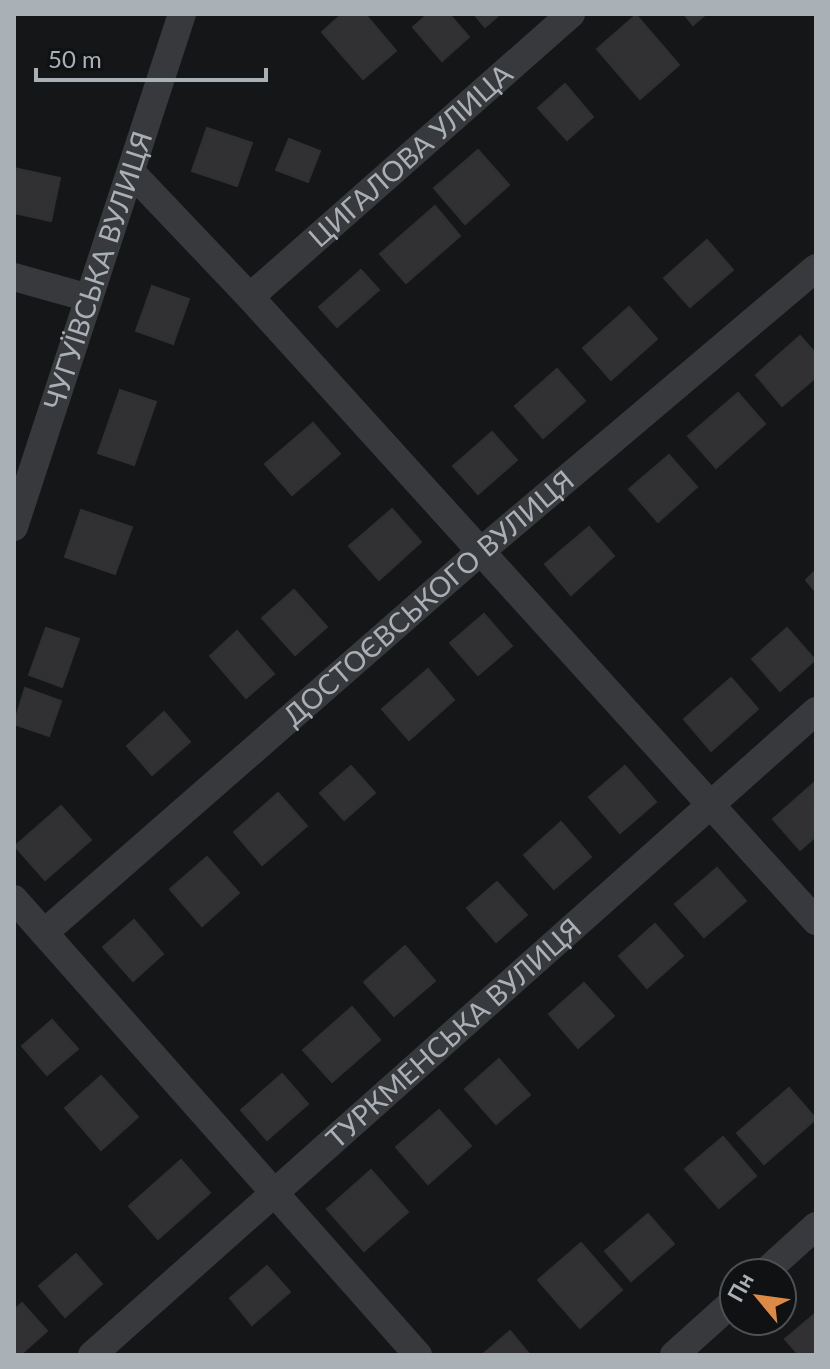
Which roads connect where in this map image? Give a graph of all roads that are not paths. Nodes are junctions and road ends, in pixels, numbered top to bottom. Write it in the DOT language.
graph roads {
  1 [pos="182,14"];
  2 [pos="571,14"];
  3 [pos="132,173"];
  4 [pos="816,268"];
  5 [pos="14,277"];
  6 [pos="250,297"];
  7 [pos="89,298"];
  8 [pos="14,527"];
  9 [pos="480,552"];
  10 [pos="816,711"];
  11 [pos="712,804"];
  12 [pos="14,899"];
  13 [pos="816,921"];
  14 [pos="44,933"];
  15 [pos="274,1193"];
  16 [pos="816,1226"];
  17 [pos="782,1257"];
  18 [pos="718,1315"];
  19 [pos="92,1355"];
  20 [pos="418,1355"];
  21 [pos="674,1355"];
  1 -- 3 [label="street, ЧУГУЇВСЬКА ВУЛИЦЯ"];
  2 -- 6 [label="street, ЦИГАЛОВА УЛИЦА"];
  3 -- 6 [label="street"];
  3 -- 7 [label="street, ЧУГУЇВСЬКА ВУЛИЦЯ"];
  4 -- 9 [label="street, ДОСТОЄВСЬКОГО ВУЛИЦЯ"];
  5 -- 7 [label="street"];
  6 -- 9 [label="street"];
  7 -- 8 [label="street, ЧУГУЇВСЬКА ВУЛИЦЯ"];
  9 -- 11 [label="street"];
  9 -- 14 [label="street, ДОСТОЄВСЬКОГО ВУЛИЦЯ"];
  10 -- 11 [label="street, ТУРКМЕНСЬКА ВУЛИЦЯ"];
  11 -- 13 [label="street"];
  11 -- 15 [label="street, ТУРКМЕНСЬКА ВУЛИЦЯ"];
  12 -- 14 [label="street"];
  14 -- 15 [label="street"];
  15 -- 19 [label="street, ТУРКМЕНСЬКА ВУЛИЦЯ"];
  15 -- 20 [label="street"];
  16 -- 17 [label="street"];
  18 -- 21 [label="street"];
}
